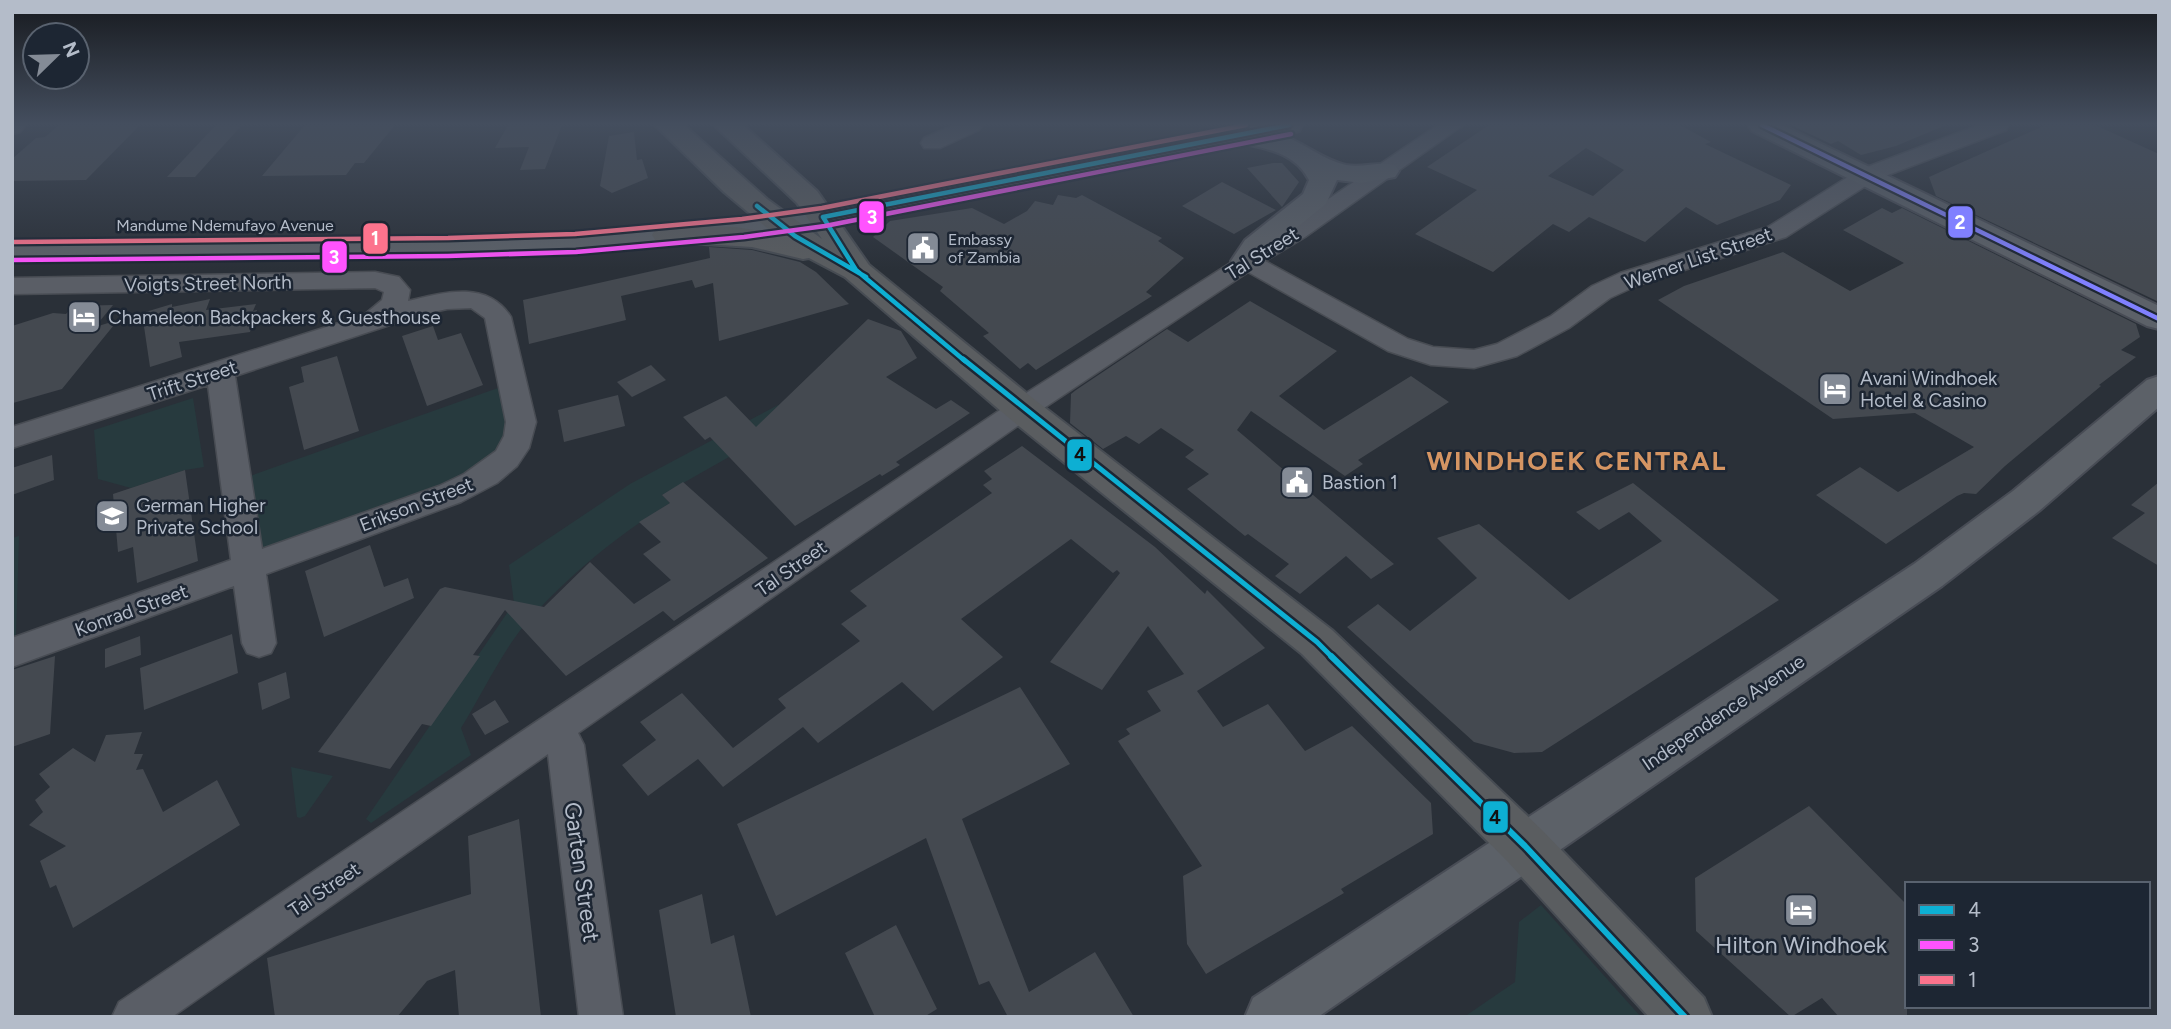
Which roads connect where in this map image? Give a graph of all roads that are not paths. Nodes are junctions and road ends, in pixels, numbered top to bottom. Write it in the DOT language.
graph roads {
  1 [pos="722,173"];
  2 [pos="779,173"];
  3 [pos="966,173"];
  4 [pos="1016,173"];
  5 [pos="1320,173"];
  6 [pos="1340,173"];
  7 [pos="1378,173"];
  8 [pos="1382,173"];
  9 [pos="1863,173"];
  10 [pos="1872,173"];
  11 [pos="1867,175"];
  12 [pos="815,207"];
  13 [pos="767,215"];
  14 [pos="12,227"];
  15 [pos="667,235"];
  16 [pos="12,251"];
  17 [pos="1247,261"];
  18 [pos="847,266"];
  19 [pos="12,286"];
  20 [pos="2159,319"];
  21 [pos="371,323"];
  22 [pos="220,371"];
  23 [pos="2159,388"];
  24 [pos="1022,409"];
  25 [pos="12,438"];
  26 [pos="249,567"];
  27 [pos="258,643"];
  28 [pos="12,653"];
  29 [pos="558,729"];
  30 [pos="1525,846"];
  31 [pos="134,1017"];
  32 [pos="601,1017"];
  33 [pos="1272,1017"];
  34 [pos="1685,1017"];
  1 -- 13 [label="highway"];
  2 -- 12 [label="highway"];
  3 -- 12 [label="main road, Mandume Ndemufayo Avenue"];
  4 -- 12 [label="main road, Mandume Ndemufayo Avenue"];
  5 -- 17 [label="main road"];
  6 -- 7 [label="main road"];
  8 -- 17 [label="street, Tal Street"];
  9 -- 11 [label="main road"];
  10 -- 11 [label="street, Werner List Street"];
  11 -- 17 [label="street, Werner List Street"];
  11 -- 20 [label="main road"];
  12 -- 13 [label="main road, Mandume Ndemufayo Avenue"];
  12 -- 18 [label="highway"];
  13 -- 14 [label="main road, Mandume Ndemufayo Avenue"];
  13 -- 15 [label="main road, Mandume Ndemufayo Avenue"];
  13 -- 18 [label="highway"];
  15 -- 16 [label="main road, Mandume Ndemufayo Avenue"];
  15 -- 18 [label="highway"];
  17 -- 24 [label="street, Tal Street"];
  18 -- 24 [label="highway"];
  19 -- 21 [label="street, Voigts Street North"];
  21 -- 22 [label="street, Trift Street"];
  21 -- 26 [label="street, Erikson Street"];
  22 -- 25 [label="street, Trift Street"];
  22 -- 26 [label="street"];
  23 -- 30 [label="main road, Independence Avenue"];
  24 -- 29 [label="street, Tal Street"];
  24 -- 30 [label="highway"];
  26 -- 27 [label="street"];
  26 -- 28 [label="street, Konrad Street"];
  29 -- 31 [label="street, Tal Street"];
  29 -- 32 [label="street, Garten Street"];
  30 -- 33 [label="main road, Independence Avenue"];
  30 -- 34 [label="highway"];
}
